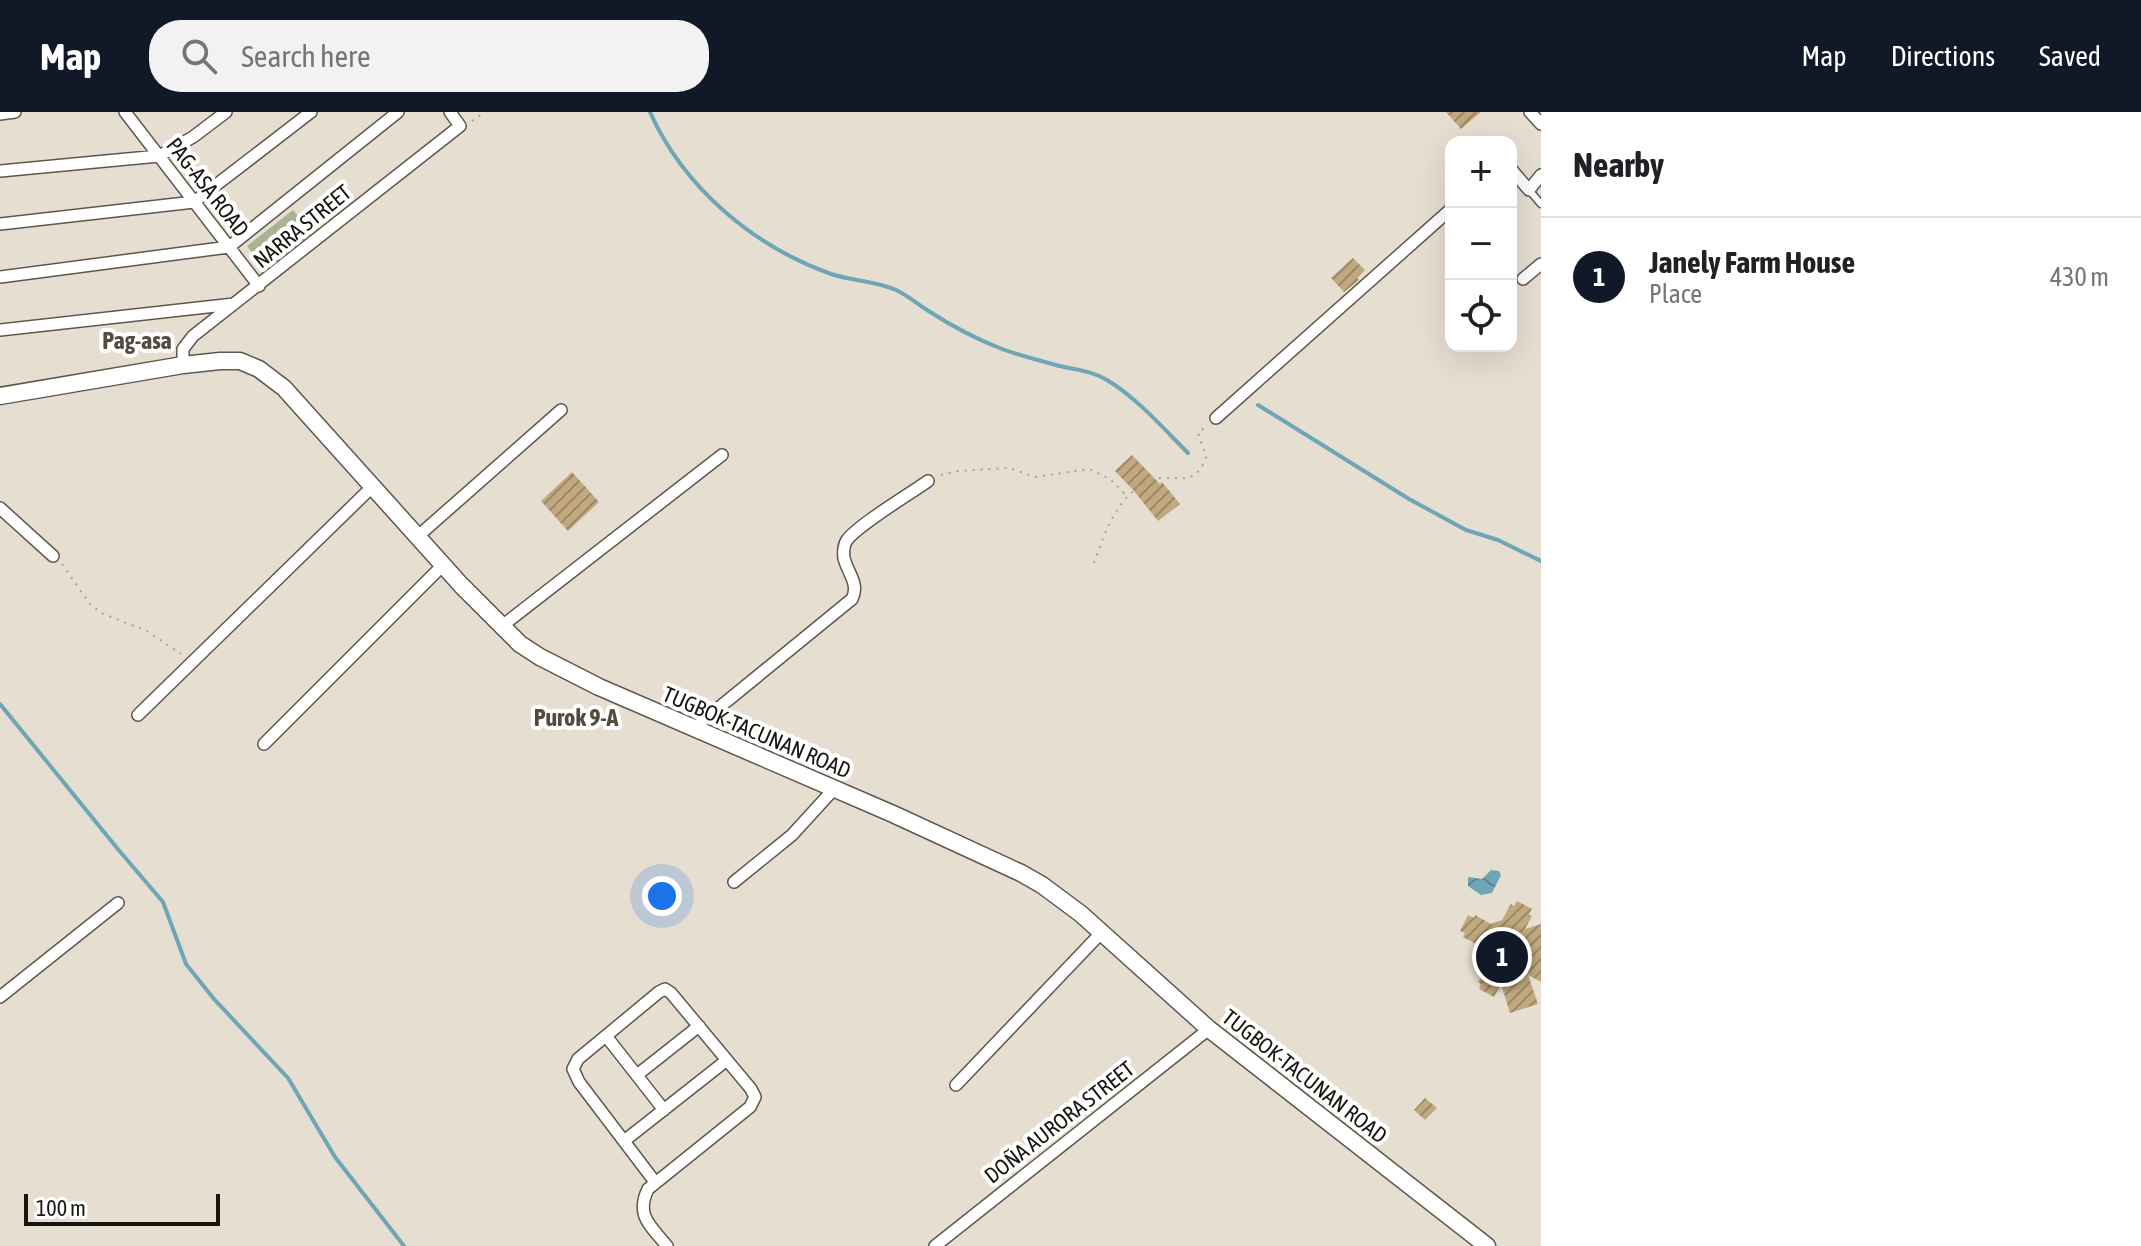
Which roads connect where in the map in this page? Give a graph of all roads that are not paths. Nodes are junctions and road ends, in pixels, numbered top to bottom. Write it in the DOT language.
graph roads {
  1 [pos="15,112"];
  2 [pos="226,112"];
  3 [pos="311,112"];
  4 [pos="398,112"];
  5 [pos="450,112"];
  6 [pos="1530,112"];
  7 [pos="0,114"];
  8 [pos="130,114"];
  9 [pos="1541,124"];
  10 [pos="159,156"];
  11 [pos="0,171"];
  12 [pos="1541,175"];
  13 [pos="1517,176"];
  14 [pos="1529,190"];
  15 [pos="194,202"];
  16 [pos="1541,204"];
  17 [pos="1445,214"];
  18 [pos="0,224"];
  19 [pos="229,247"];
  20 [pos="1541,264"];
  21 [pos="0,277"];
  22 [pos="1523,279"];
  23 [pos="259,286"];
  24 [pos="236,304"];
  25 [pos="0,330"];
  26 [pos="183,365"];
  27 [pos="0,396"];
  28 [pos="561,410"];
  29 [pos="1216,418"];
  30 [pos="722,455"];
  31 [pos="928,481"];
  32 [pos="372,487"];
  33 [pos="0,508"];
  34 [pos="417,537"];
  35 [pos="53,556"];
  36 [pos="443,565"];
  37 [pos="502,626"];
  38 [pos="138,715"];
  39 [pos="694,728"];
  40 [pos="264,744"];
  41 [pos="834,789"];
  42 [pos="734,882"];
  43 [pos="118,903"];
  44 [pos="1102,932"];
  45 [pos="0,997"];
  46 [pos="699,1026"];
  47 [pos="1209,1029"];
  48 [pos="606,1036"];
  49 [pos="727,1060"];
  50 [pos="637,1075"];
  51 [pos="956,1085"];
  52 [pos="664,1110"];
  53 [pos="624,1141"];
  54 [pos="655,1182"];
  55 [pos="667,1246"];
  56 [pos="935,1246"];
  57 [pos="1487,1246"];
  1 -- 7 [label="street"];
  2 -- 10 [label="street"];
  3 -- 15 [label="street"];
  4 -- 19 [label="street"];
  5 -- 23 [label="street, NARRA STREET"];
  6 -- 9 [label="street"];
  8 -- 10 [label="street, PAG-ASA ROAD"];
  10 -- 11 [label="street"];
  10 -- 15 [label="street, PAG-ASA ROAD"];
  12 -- 14 [label="street"];
  13 -- 14 [label="street"];
  14 -- 16 [label="lane"];
  15 -- 18 [label="street"];
  15 -- 19 [label="street, PAG-ASA ROAD"];
  17 -- 29 [label="street"];
  19 -- 21 [label="street"];
  19 -- 23 [label="street, PAG-ASA ROAD"];
  20 -- 22 [label="street"];
  23 -- 24 [label="street, NARRA STREET"];
  24 -- 25 [label="street"];
  24 -- 26 [label="street, NARRA STREET"];
  26 -- 27 [label="street, TUGBOK-TACUNAN ROAD"];
  26 -- 32 [label="street, TUGBOK-TACUNAN ROAD"];
  28 -- 34 [label="street"];
  30 -- 37 [label="street"];
  31 -- 39 [label="street"];
  32 -- 34 [label="street, TUGBOK-TACUNAN ROAD"];
  32 -- 38 [label="street"];
  33 -- 35 [label="street"];
  34 -- 36 [label="street, TUGBOK-TACUNAN ROAD"];
  36 -- 37 [label="street, TUGBOK-TACUNAN ROAD"];
  36 -- 40 [label="street"];
  37 -- 39 [label="street, TUGBOK-TACUNAN ROAD"];
  39 -- 41 [label="street, TUGBOK-TACUNAN ROAD"];
  41 -- 42 [label="street"];
  41 -- 44 [label="street, TUGBOK-TACUNAN ROAD"];
  43 -- 45 [label="street"];
  44 -- 47 [label="street, TUGBOK-TACUNAN ROAD"];
  44 -- 51 [label="street"];
  46 -- 48 [label="street"];
  46 -- 49 [label="street"];
  46 -- 50 [label="street"];
  47 -- 56 [label="street, DOÑA AURORA STREET"];
  47 -- 57 [label="street, TUGBOK-TACUNAN ROAD"];
  48 -- 50 [label="street"];
  48 -- 53 [label="street"];
  49 -- 52 [label="street"];
  49 -- 54 [label="street"];
  50 -- 52 [label="street"];
  52 -- 53 [label="street"];
  53 -- 54 [label="street"];
  54 -- 55 [label="street"];
}
